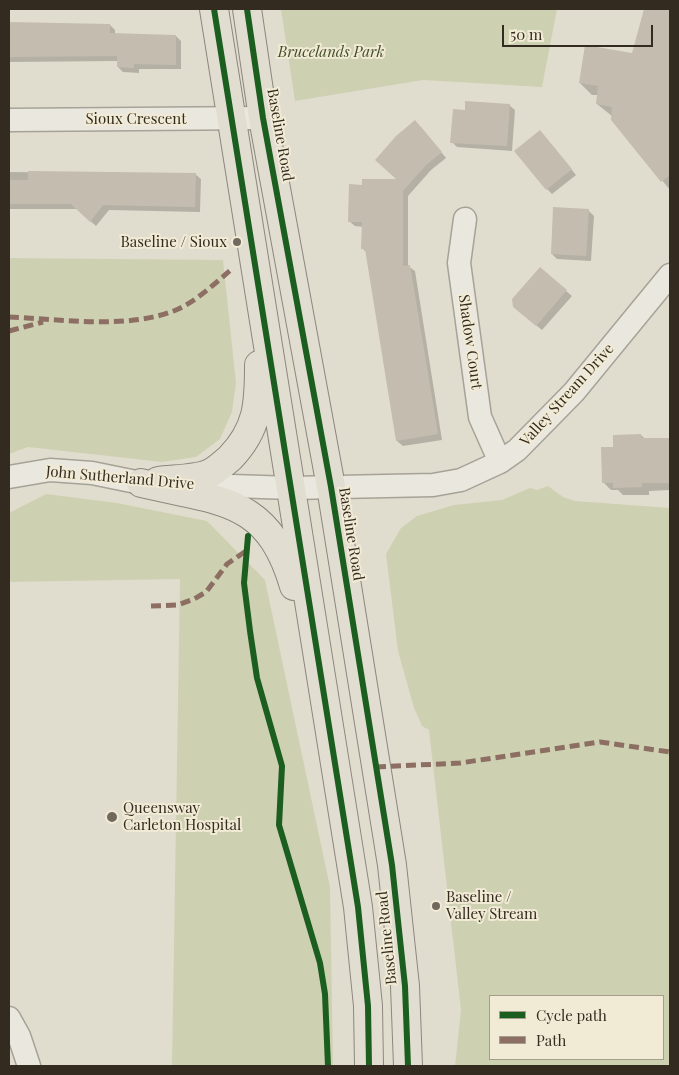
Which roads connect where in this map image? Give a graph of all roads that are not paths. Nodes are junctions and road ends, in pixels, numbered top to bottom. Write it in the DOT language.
graph roads {
  1 [pos="214,9"];
  2 [pos="247,9"];
  3 [pos="263,118"];
  4 [pos="231,119"];
  5 [pos="9,120"];
  6 [pos="465,219"];
  7 [pos="670,275"];
  8 [pos="260,288"];
  9 [pos="500,462"];
  10 [pos="9,477"];
  11 [pos="141,483"];
  12 [pos="331,487"];
  13 [pos="292,488"];
  14 [pos="320,674"];
  15 [pos="9,1018"];
  16 [pos="29,1066"];
  17 [pos="369,1066"];
  18 [pos="408,1066"];
  1 -- 4 [label="main road, Baseline Road"];
  2 -- 3 [label="main road, Baseline Road"];
  3 -- 4 [label="street, Sioux Crescent"];
  3 -- 12 [label="main road, Baseline Road"];
  4 -- 5 [label="street, Sioux Crescent"];
  4 -- 8 [label="main road, Baseline Road"];
  6 -- 9 [label="street, Shadow Court"];
  7 -- 9 [label="street, Valley Stream Drive"];
  8 -- 11 [label="main road"];
  8 -- 13 [label="main road, Baseline Road"];
  9 -- 12 [label="street, Valley Stream Drive"];
  10 -- 11 [label="street, John Sutherland Drive"];
  11 -- 13 [label="street, John Sutherland Drive"];
  11 -- 14 [label="main road"];
  12 -- 13 [label="street, Valley Stream Drive"];
  12 -- 18 [label="main road, Baseline Road"];
  13 -- 14 [label="main road, Baseline Road"];
  14 -- 17 [label="main road, Baseline Road"];
  15 -- 16 [label="street"];
}
